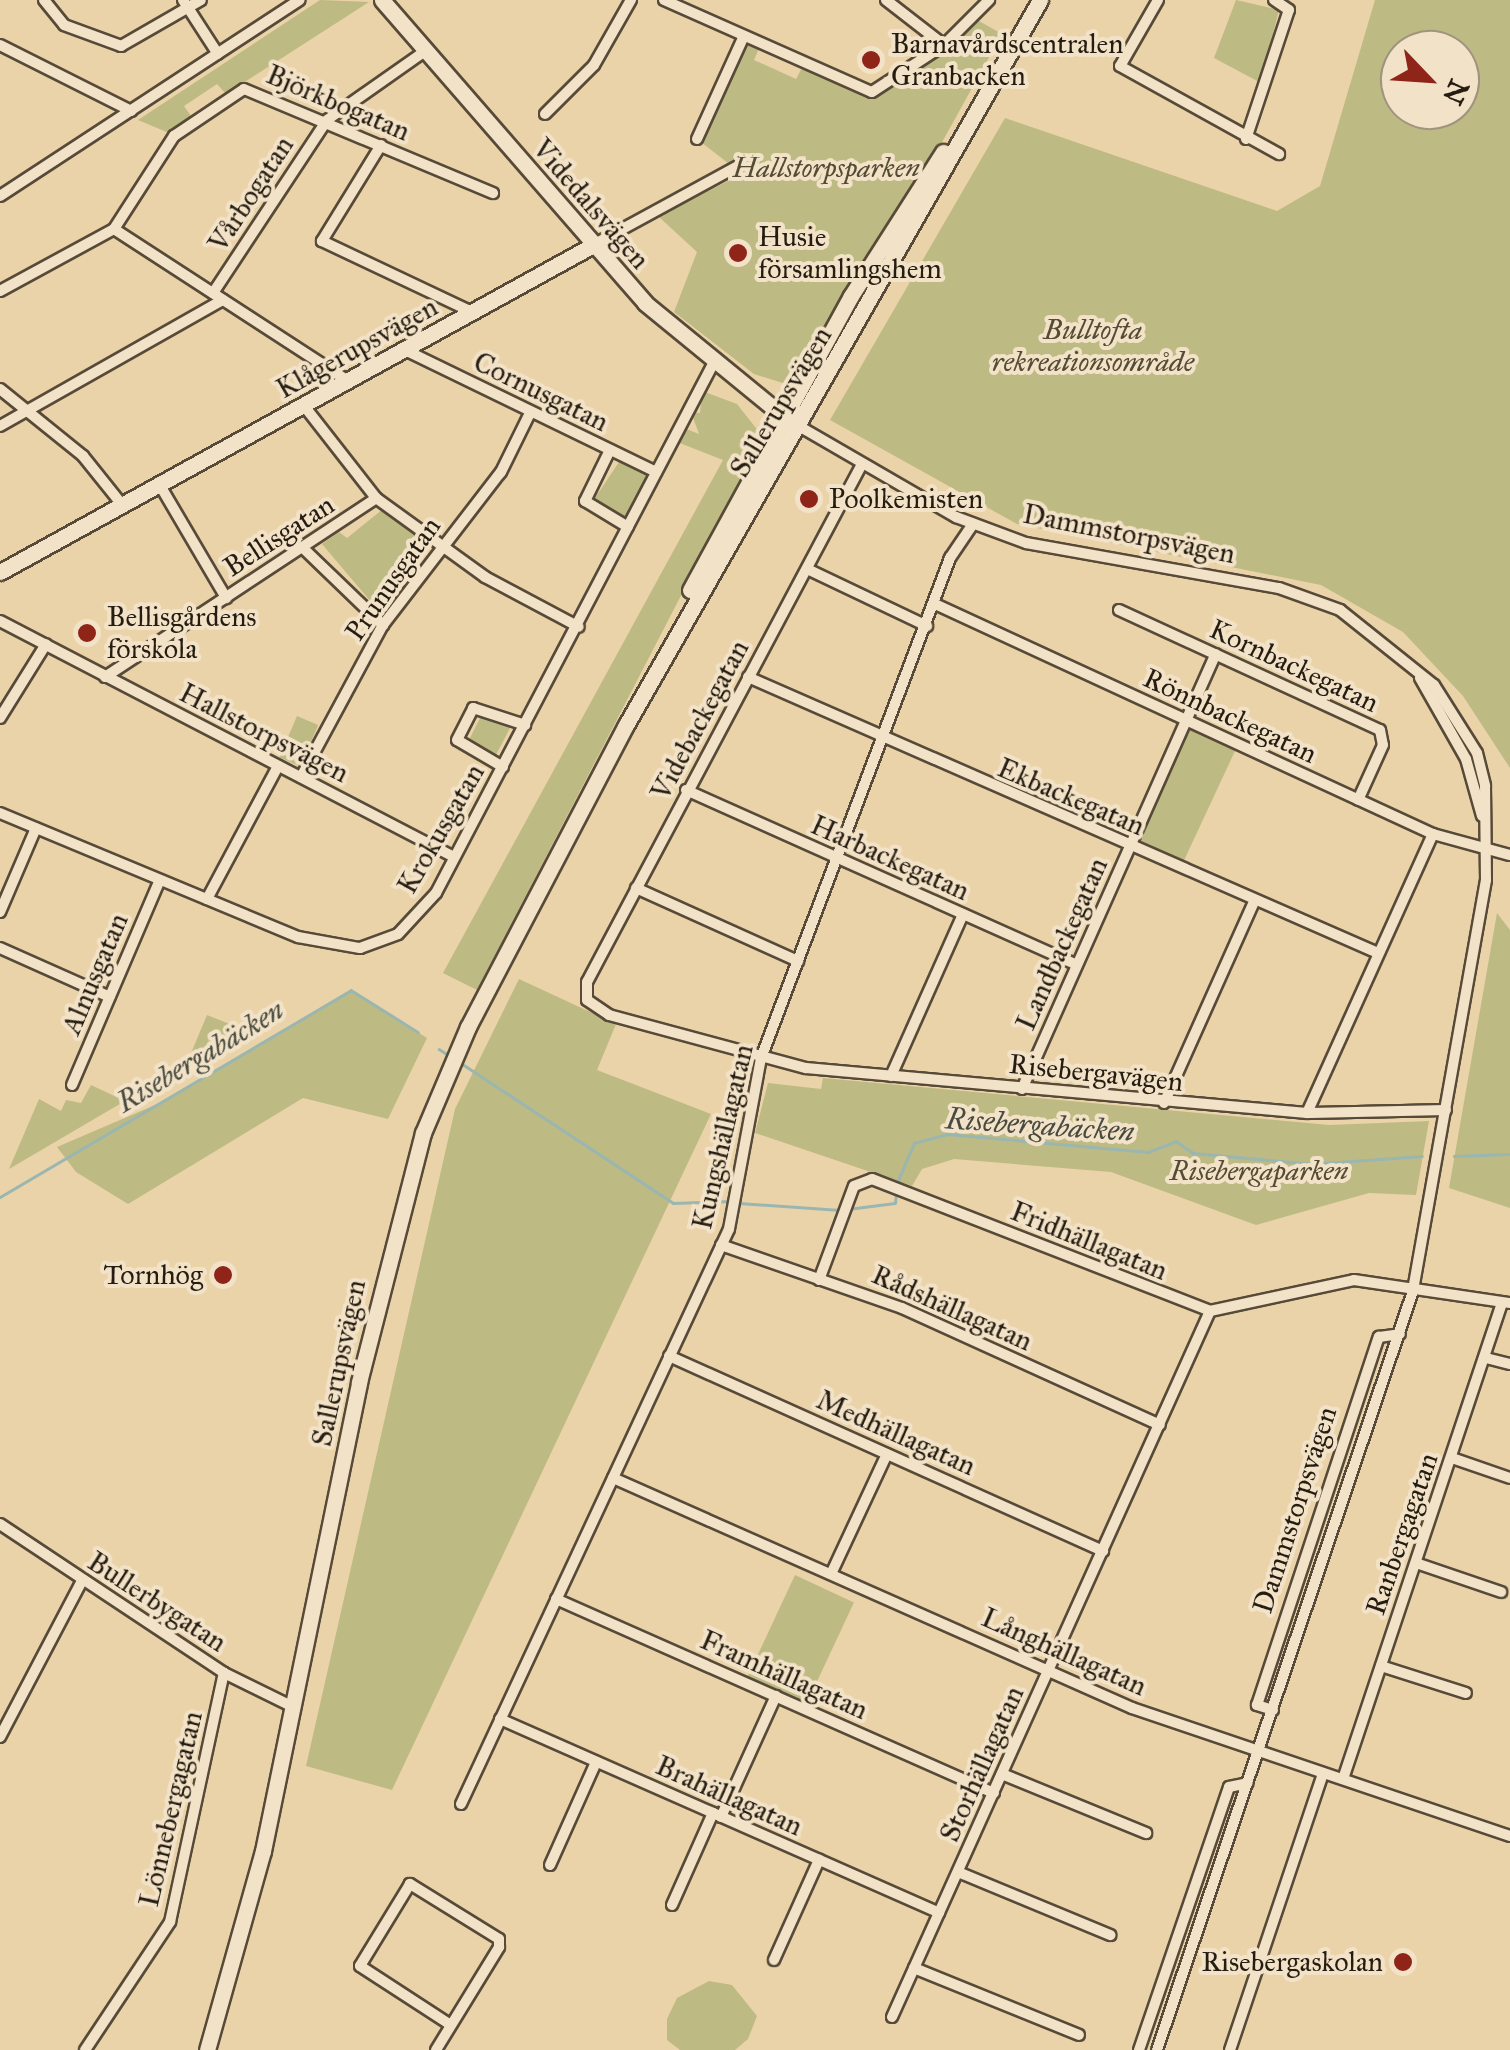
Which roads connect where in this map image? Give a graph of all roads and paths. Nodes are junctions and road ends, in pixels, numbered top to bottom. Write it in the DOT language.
graph roads {
  1 [pos="44,0"];
  2 [pos="201,0"];
  3 [pos="299,0"];
  4 [pos="382,0"];
  5 [pos="632,0"];
  6 [pos="664,0"];
  7 [pos="886,0"];
  8 [pos="989,0"];
  9 [pos="1029,0"];
  10 [pos="1040,0"];
  11 [pos="1158,0"];
  12 [pos="1274,0"];
  13 [pos="186,4"];
  14 [pos="1290,5"];
  15 [pos="744,36"];
  16 [pos="0,45"];
  17 [pos="944,45"];
  18 [pos="425,50"];
  19 [pos="218,54"];
  20 [pos="130,110"];
  21 [pos="545,114"];
  22 [pos="327,120"];
  23 [pos="698,138"];
  24 [pos="1246,139"];
  25 [pos="381,145"];
  26 [pos="1279,154"];
  27 [pos="738,166"];
  28 [pos="493,193"];
  29 [pos="0,196"];
  30 [pos="114,229"];
  31 [pos="593,246"];
  32 [pos="0,292"];
  33 [pos="218,296"];
  34 [pos="472,312"];
  35 [pos="407,351"];
  36 [pos="713,364"];
  37 [pos="351,382"];
  38 [pos="0,389"];
  39 [pos="305,407"];
  40 [pos="28,411"];
  41 [pos="530,413"];
  42 [pos="791,421"];
  43 [pos="0,426"];
  44 [pos="610,450"];
  45 [pos="862,464"];
  46 [pos="656,472"];
  47 [pos="161,487"];
  48 [pos="376,498"];
  49 [pos="124,507"];
  50 [pos="973,524"];
  51 [pos="628,526"];
  52 [pos="438,544"];
  53 [pos="304,549"];
  54 [pos="807,569"];
  55 [pos="0,572"];
  56 [pos="226,598"];
  57 [pos="935,604"];
  58 [pos="1119,610"];
  59 [pos="0,621"];
  60 [pos="382,625"];
  61 [pos="927,626"];
  62 [pos="579,627"];
  63 [pos="46,644"];
  64 [pos="1216,654"];
  65 [pos="106,676"];
  66 [pos="748,678"];
  67 [pos="0,718"];
  68 [pos="1187,720"];
  69 [pos="525,725"];
  70 [pos="883,741"];
  71 [pos="278,766"];
  72 [pos="503,767"];
  73 [pos="301,776"];
  74 [pos="686,790"];
  75 [pos="1358,800"];
  76 [pos="0,812"];
  77 [pos="36,828"];
  78 [pos="1433,834"];
  79 [pos="1130,846"];
  80 [pos="1486,850"];
  81 [pos="1510,855"];
  82 [pos="454,858"];
  83 [pos="836,860"];
  84 [pos="160,880"];
  85 [pos="636,888"];
  86 [pos="208,899"];
  87 [pos="1255,900"];
  88 [pos="0,912"];
  89 [pos="964,914"];
  90 [pos="0,948"];
  91 [pos="1378,953"];
  92 [pos="798,961"];
  93 [pos="1078,965"];
  94 [pos="110,996"];
  95 [pos="587,1000"];
  96 [pos="762,1058"];
  97 [pos="891,1076"];
  98 [pos="72,1085"];
  99 [pos="1022,1088"];
  100 [pos="1164,1104"];
  101 [pos="1446,1110"];
  102 [pos="1308,1113"];
  103 [pos="721,1245"];
  104 [pos="819,1280"];
  105 [pos="1413,1291"];
  106 [pos="1506,1303"];
  107 [pos="1210,1311"];
  108 [pos="1400,1334"];
  109 [pos="670,1356"];
  110 [pos="1486,1358"];
  111 [pos="1510,1364"];
  112 [pos="1160,1425"];
  113 [pos="887,1454"];
  114 [pos="1452,1458"];
  115 [pos="613,1478"];
  116 [pos="1510,1478"];
  117 [pos="0,1524"];
  118 [pos="1103,1550"];
  119 [pos="1416,1563"];
  120 [pos="831,1574"];
  121 [pos="82,1580"];
  122 [pos="1501,1592"];
  123 [pos="556,1599"];
  124 [pos="1382,1666"];
  125 [pos="1049,1670"];
  126 [pos="224,1673"];
  127 [pos="1466,1694"];
  128 [pos="776,1696"];
  129 [pos="295,1708"];
  130 [pos="1272,1710"];
  131 [pos="500,1719"];
  132 [pos="0,1736"];
  133 [pos="1258,1752"];
  134 [pos="596,1762"];
  135 [pos="1324,1773"];
  136 [pos="1002,1774"];
  137 [pos="1342,1779"];
  138 [pos="1248,1783"];
  139 [pos="994,1793"];
  140 [pos="461,1804"];
  141 [pos="717,1815"];
  142 [pos="1146,1833"];
  143 [pos="1510,1836"];
  144 [pos="819,1860"];
  145 [pos="550,1866"];
  146 [pos="958,1872"];
  147 [pos="672,1905"];
  148 [pos="939,1913"];
  149 [pos="1110,1935"];
  150 [pos="774,1960"];
  151 [pos="914,1968"];
  152 [pos="892,2017"];
  153 [pos="451,2025"];
  154 [pos="1078,2035"];
  155 [pos="85,2050"];
  156 [pos="208,2050"];
  157 [pos="436,2050"];
  158 [pos="1139,2050"];
  159 [pos="1157,2050"];
  160 [pos="1230,2050"];
  1 -- 13 [label="street"];
  2 -- 13 [label="street"];
  3 -- 19 [label="street"];
  4 -- 18 [label="main road, Videdalsvägen"];
  5 -- 21 [label="street"];
  6 -- 15 [label="street"];
  7 -- 17 [label="street"];
  8 -- 17 [label="street"];
  9 -- 42 [label="main road, Sallerupsvägen"];
  10 -- 42 [label="main road, Sallerupsvägen"];
  11 -- 24 [label="street"];
  12 -- 14 [label="street"];
  13 -- 19 [label="street"];
  14 -- 24 [label="street"];
  15 -- 17 [label="street"];
  15 -- 23 [label="street"];
  16 -- 20 [label="street"];
  18 -- 22 [label="street, Vårbogatan"];
  18 -- 31 [label="main road, Videdalsvägen"];
  19 -- 20 [label="street"];
  20 -- 29 [label="street"];
  22 -- 25 [label="street, Björkbogatan"];
  22 -- 30 [label="street, Björkbogatan"];
  22 -- 33 [label="street, Vårbogatan"];
  24 -- 26 [label="street"];
  25 -- 28 [label="street, Björkbogatan"];
  25 -- 34 [label="street"];
  27 -- 31 [label="street, Klågerupsvägen"];
  30 -- 32 [label="street, Björkbogatan"];
  30 -- 33 [label="street"];
  31 -- 34 [label="main road, Klågerupsvägen"];
  31 -- 36 [label="main road, Videdalsvägen"];
  33 -- 37 [label="street"];
  33 -- 40 [label="street, Vårbogatan"];
  34 -- 35 [label="main road, Klågerupsvägen"];
  35 -- 37 [label="main road, Klågerupsvägen"];
  35 -- 41 [label="street, Cornusgatan"];
  36 -- 42 [label="main road, Videdalsvägen"];
  36 -- 46 [label="street, Krokusgatan"];
  37 -- 39 [label="main road, Klågerupsvägen"];
  38 -- 40 [label="street"];
  39 -- 47 [label="main road, Klågerupsvägen"];
  39 -- 48 [label="street"];
  40 -- 43 [label="street, Vårbogatan"];
  40 -- 49 [label="street"];
  41 -- 44 [label="street, Cornusgatan"];
  41 -- 52 [label="street, Prunusgatan"];
  42 -- 45 [label="street, Dammstorpsvägen"];
  42 -- 129 [label="main road, Sallerupsvägen"];
  44 -- 46 [label="street, Cornusgatan"];
  44 -- 51 [label="street"];
  45 -- 50 [label="street, Dammstorpsvägen"];
  45 -- 54 [label="street, Videbackegatan"];
  46 -- 51 [label="street, Krokusgatan"];
  47 -- 49 [label="main road, Klågerupsvägen"];
  47 -- 56 [label="street"];
  48 -- 52 [label="street"];
  48 -- 53 [label="street, Bellisgatan"];
  49 -- 55 [label="main road, Klågerupsvägen"];
  50 -- 57 [label="street, Kungshällagatan"];
  50 -- 80 [label="street, Dammstorpsvägen"];
  51 -- 62 [label="street, Krokusgatan"];
  52 -- 60 [label="street, Prunusgatan"];
  52 -- 62 [label="street"];
  53 -- 56 [label="street, Bellisgatan"];
  53 -- 60 [label="street"];
  54 -- 61 [label="street"];
  54 -- 66 [label="street, Videbackegatan"];
  56 -- 65 [label="street, Bellisgatan"];
  57 -- 61 [label="street, Kungshällagatan"];
  57 -- 68 [label="street, Rönnbackegatan"];
  58 -- 64 [label="street, Kornbackegatan"];
  59 -- 63 [label="street, Hallstorpsvägen"];
  60 -- 73 [label="street, Prunusgatan"];
  61 -- 70 [label="street, Kungshällagatan"];
  62 -- 69 [label="street, Krokusgatan"];
  63 -- 65 [label="street, Hallstorpsvägen"];
  63 -- 67 [label="street"];
  64 -- 68 [label="street, Landbackegatan"];
  64 -- 75 [label="street, Kornbackegatan"];
  65 -- 71 [label="street, Hallstorpsvägen"];
  66 -- 70 [label="street, Ekbackegatan"];
  66 -- 74 [label="street, Videbackegatan"];
  68 -- 75 [label="street, Rönnbackegatan"];
  68 -- 79 [label="street, Landbackegatan"];
  69 -- 72 [label="street, Krokusgatan"];
  69 -- 72 [label="street"];
  70 -- 79 [label="street, Ekbackegatan"];
  70 -- 83 [label="street, Kungshällagatan"];
  71 -- 73 [label="street, Hallstorpsvägen"];
  71 -- 86 [label="street"];
  72 -- 82 [label="street, Krokusgatan"];
  73 -- 82 [label="street, Hallstorpsvägen"];
  74 -- 83 [label="street, Harbackegatan"];
  74 -- 85 [label="street, Videbackegatan"];
  75 -- 78 [label="street, Rönnbackegatan"];
  76 -- 77 [label="street, Krokusgatan"];
  77 -- 84 [label="street, Krokusgatan"];
  77 -- 88 [label="street"];
  78 -- 80 [label="street, Rönnbackegatan"];
  78 -- 91 [label="street"];
  79 -- 87 [label="street, Ekbackegatan"];
  79 -- 93 [label="street, Landbackegatan"];
  80 -- 81 [label="street, Rönnbackegatan"];
  80 -- 101 [label="street, Dammstorpsvägen"];
  82 -- 86 [label="street, Krokusgatan"];
  83 -- 89 [label="street, Harbackegatan"];
  83 -- 92 [label="street, Kungshällagatan"];
  84 -- 86 [label="street, Krokusgatan"];
  84 -- 94 [label="street, Alnusgatan"];
  85 -- 92 [label="street"];
  85 -- 95 [label="street, Videbackegatan"];
  87 -- 91 [label="street, Ekbackegatan"];
  87 -- 100 [label="street"];
  89 -- 93 [label="street, Harbackegatan"];
  89 -- 97 [label="street"];
  90 -- 94 [label="street"];
  91 -- 102 [label="street"];
  92 -- 96 [label="street, Kungshällagatan"];
  93 -- 99 [label="street, Landbackegatan"];
  94 -- 98 [label="street, Alnusgatan"];
  95 -- 96 [label="street, Risebergavägen"];
  96 -- 97 [label="street, Risebergavägen"];
  96 -- 103 [label="street, Kungshällagatan"];
  97 -- 99 [label="street, Risebergavägen"];
  99 -- 100 [label="street, Risebergavägen"];
  100 -- 102 [label="street, Risebergavägen"];
  101 -- 102 [label="street, Risebergavägen"];
  101 -- 105 [label="street, Dammstorpsvägen"];
  103 -- 104 [label="street, Rådshällagatan"];
  103 -- 109 [label="street, Kungshällagatan"];
  104 -- 107 [label="street, Fridhällagatan"];
  104 -- 112 [label="street, Rådshällagatan"];
  105 -- 106 [label="street"];
  105 -- 107 [label="street"];
  105 -- 108 [label="street, Dammstorpsvägen"];
  106 -- 110 [label="street, Ranbergagatan"];
  107 -- 112 [label="street, Storhällagatan"];
  108 -- 130 [label="street, Dammstorpsvägen"];
  108 -- 130 [label="street, Dammstorpsvägen"];
  109 -- 113 [label="street, Medhällagatan"];
  109 -- 115 [label="street, Kungshällagatan"];
  110 -- 111 [label="street"];
  110 -- 114 [label="street, Ranbergagatan"];
  112 -- 118 [label="street, Storhällagatan"];
  113 -- 118 [label="street, Medhällagatan"];
  113 -- 120 [label="street"];
  114 -- 116 [label="street"];
  114 -- 119 [label="street, Ranbergagatan"];
  115 -- 120 [label="street, Långhällagatan"];
  115 -- 123 [label="street, Kungshällagatan"];
  117 -- 121 [label="street, Bullerbygatan"];
  118 -- 125 [label="street, Storhällagatan"];
  119 -- 122 [label="street"];
  119 -- 124 [label="street, Ranbergagatan"];
  120 -- 125 [label="street, Långhällagatan"];
  121 -- 126 [label="street, Bullerbygatan"];
  121 -- 132 [label="street"];
  123 -- 128 [label="street, Framhällagatan"];
  123 -- 131 [label="street, Kungshällagatan"];
  124 -- 127 [label="street"];
  124 -- 137 [label="street, Ranbergagatan"];
  125 -- 133 [label="street, Långhällagatan"];
  125 -- 136 [label="street, Storhällagatan"];
  126 -- 129 [label="street, Bullerbygatan"];
  126 -- 155 [label="street, Lönnebergagatan"];
  128 -- 139 [label="street, Framhällagatan"];
  128 -- 141 [label="street"];
  129 -- 156 [label="main road, Sallerupsvägen"];
  130 -- 133 [label="street, Dammstorpsvägen"];
  131 -- 134 [label="street, Brahällagatan"];
  131 -- 140 [label="street, Kungshällagatan"];
  133 -- 135 [label="street, Långhällagatan"];
  133 -- 138 [label="street, Dammstorpsvägen"];
  134 -- 141 [label="street, Brahällagatan"];
  134 -- 145 [label="street"];
  135 -- 137 [label="street, Långhällagatan"];
  135 -- 160 [label="street"];
  136 -- 139 [label="street, Storhällagatan"];
  136 -- 142 [label="street"];
  137 -- 143 [label="street, Långhällagatan"];
  138 -- 158 [label="street, Dammstorpsvägen"];
  138 -- 159 [label="street, Dammstorpsvägen"];
  139 -- 146 [label="street, Storhällagatan"];
  141 -- 144 [label="street, Brahällagatan"];
  141 -- 147 [label="street"];
  144 -- 148 [label="street, Brahällagatan"];
  144 -- 150 [label="street"];
  146 -- 148 [label="street, Storhällagatan"];
  146 -- 149 [label="street"];
  148 -- 151 [label="street, Storhällagatan"];
  151 -- 152 [label="street, Storhällagatan"];
  151 -- 154 [label="street"];
  153 -- 153 [label="street"];
  153 -- 157 [label="street"];
}
